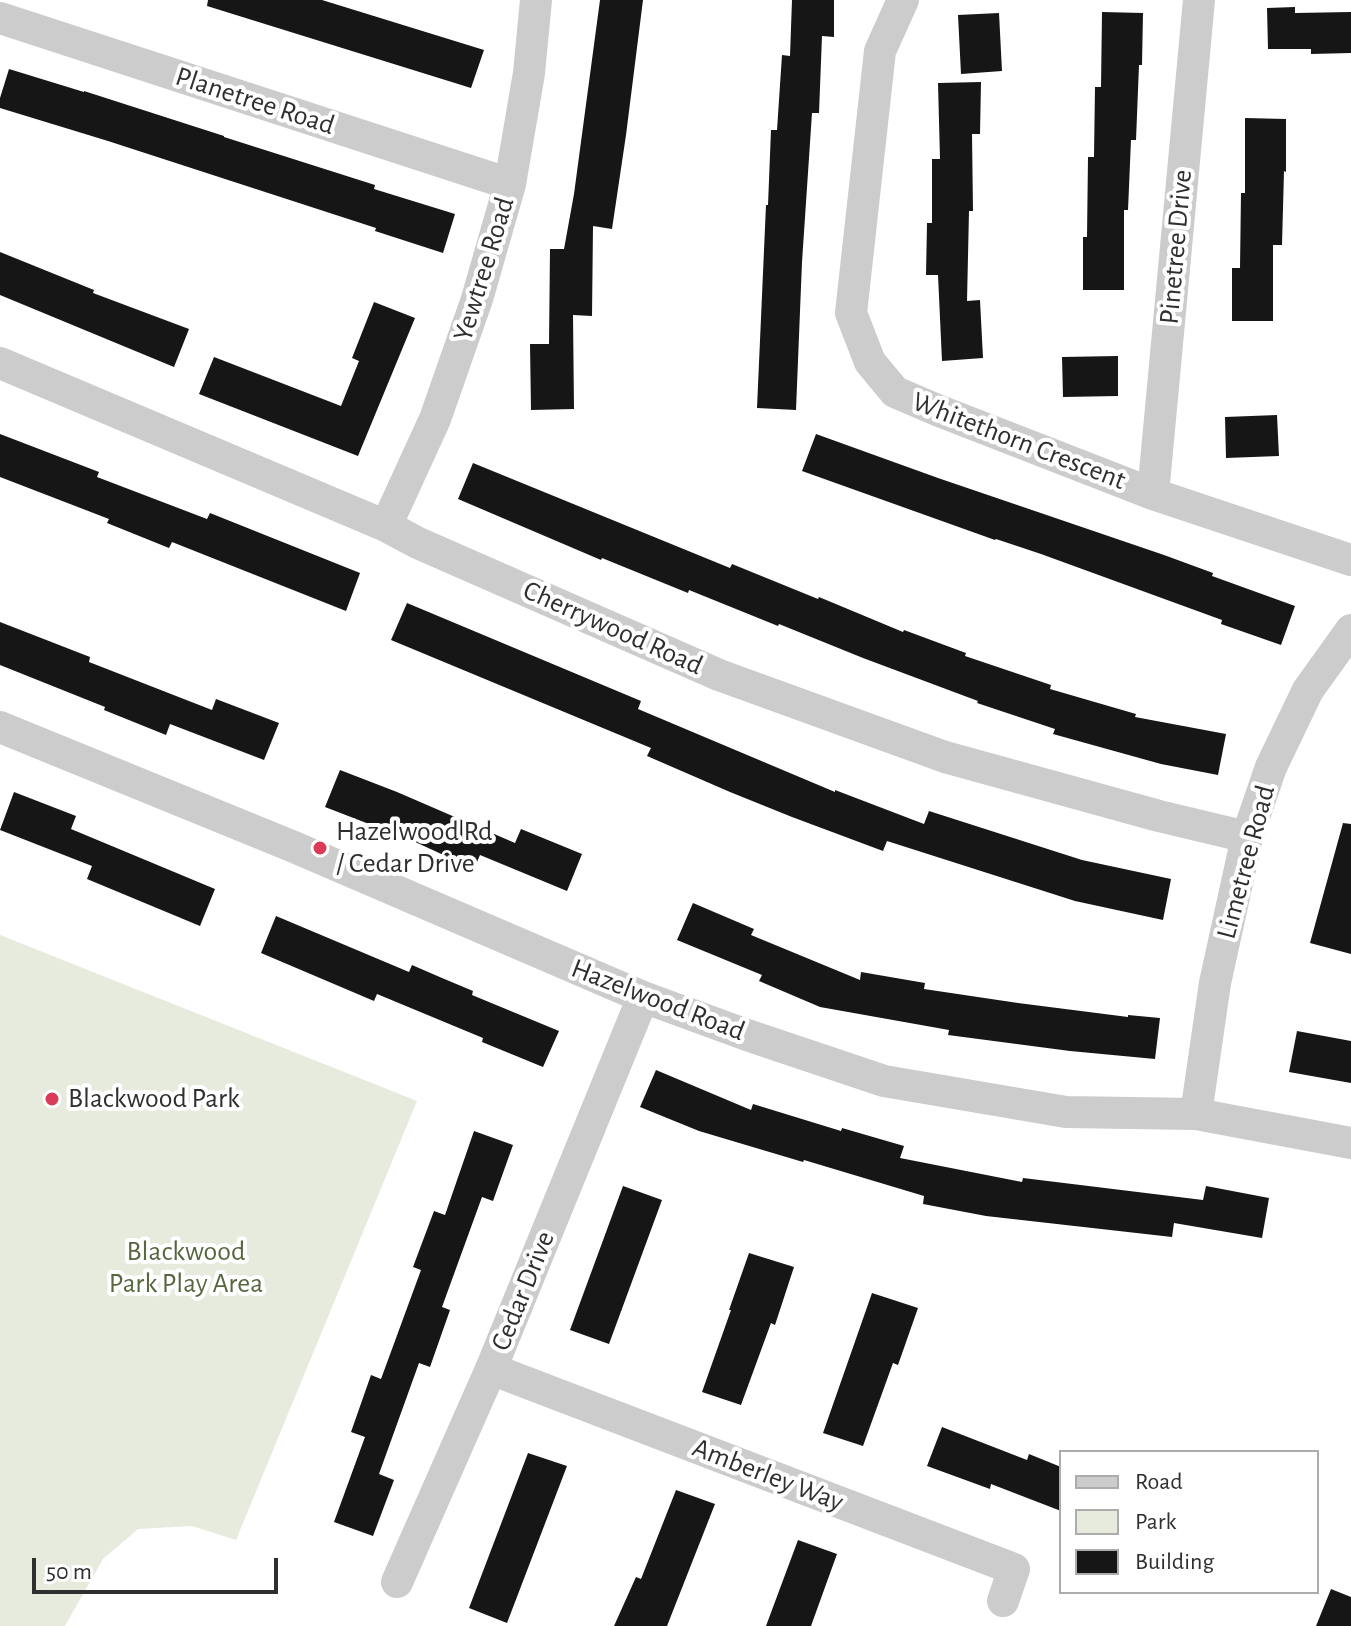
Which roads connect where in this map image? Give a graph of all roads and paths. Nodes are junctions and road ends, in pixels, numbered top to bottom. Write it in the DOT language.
graph roads {
  1 [pos="536,0"];
  2 [pos="903,0"];
  3 [pos="1199,0"];
  4 [pos="0,18"];
  5 [pos="510,184"];
  6 [pos="0,363"];
  7 [pos="1153,494"];
  8 [pos="386,526"];
  9 [pos="1351,560"];
  10 [pos="1351,630"];
  11 [pos="0,727"];
  12 [pos="1247,837"];
  13 [pos="643,997"];
  14 [pos="1196,1114"];
  15 [pos="1351,1143"];
  16 [pos="491,1369"];
  17 [pos="397,1582"];
  18 [pos="1003,1601"];
  1 -- 5 [label="street, Yewtree Road"];
  2 -- 7 [label="street, Whitethorn Crescent"];
  3 -- 7 [label="street, Pinetree Drive"];
  4 -- 5 [label="street, Planetree Road"];
  5 -- 8 [label="street, Yewtree Road"];
  6 -- 8 [label="street, Cherrywood Road"];
  7 -- 9 [label="street, Whitethorn Crescent"];
  8 -- 12 [label="street, Cherrywood Road"];
  10 -- 12 [label="street, Limetree Road"];
  11 -- 13 [label="street, Hazelwood Road"];
  12 -- 14 [label="street, Limetree Road"];
  13 -- 14 [label="street, Hazelwood Road"];
  13 -- 16 [label="street, Cedar Drive"];
  14 -- 15 [label="street, Hazelwood Road"];
  16 -- 17 [label="street, Cedar Drive"];
  16 -- 18 [label="street, Amberley Way"];
}
